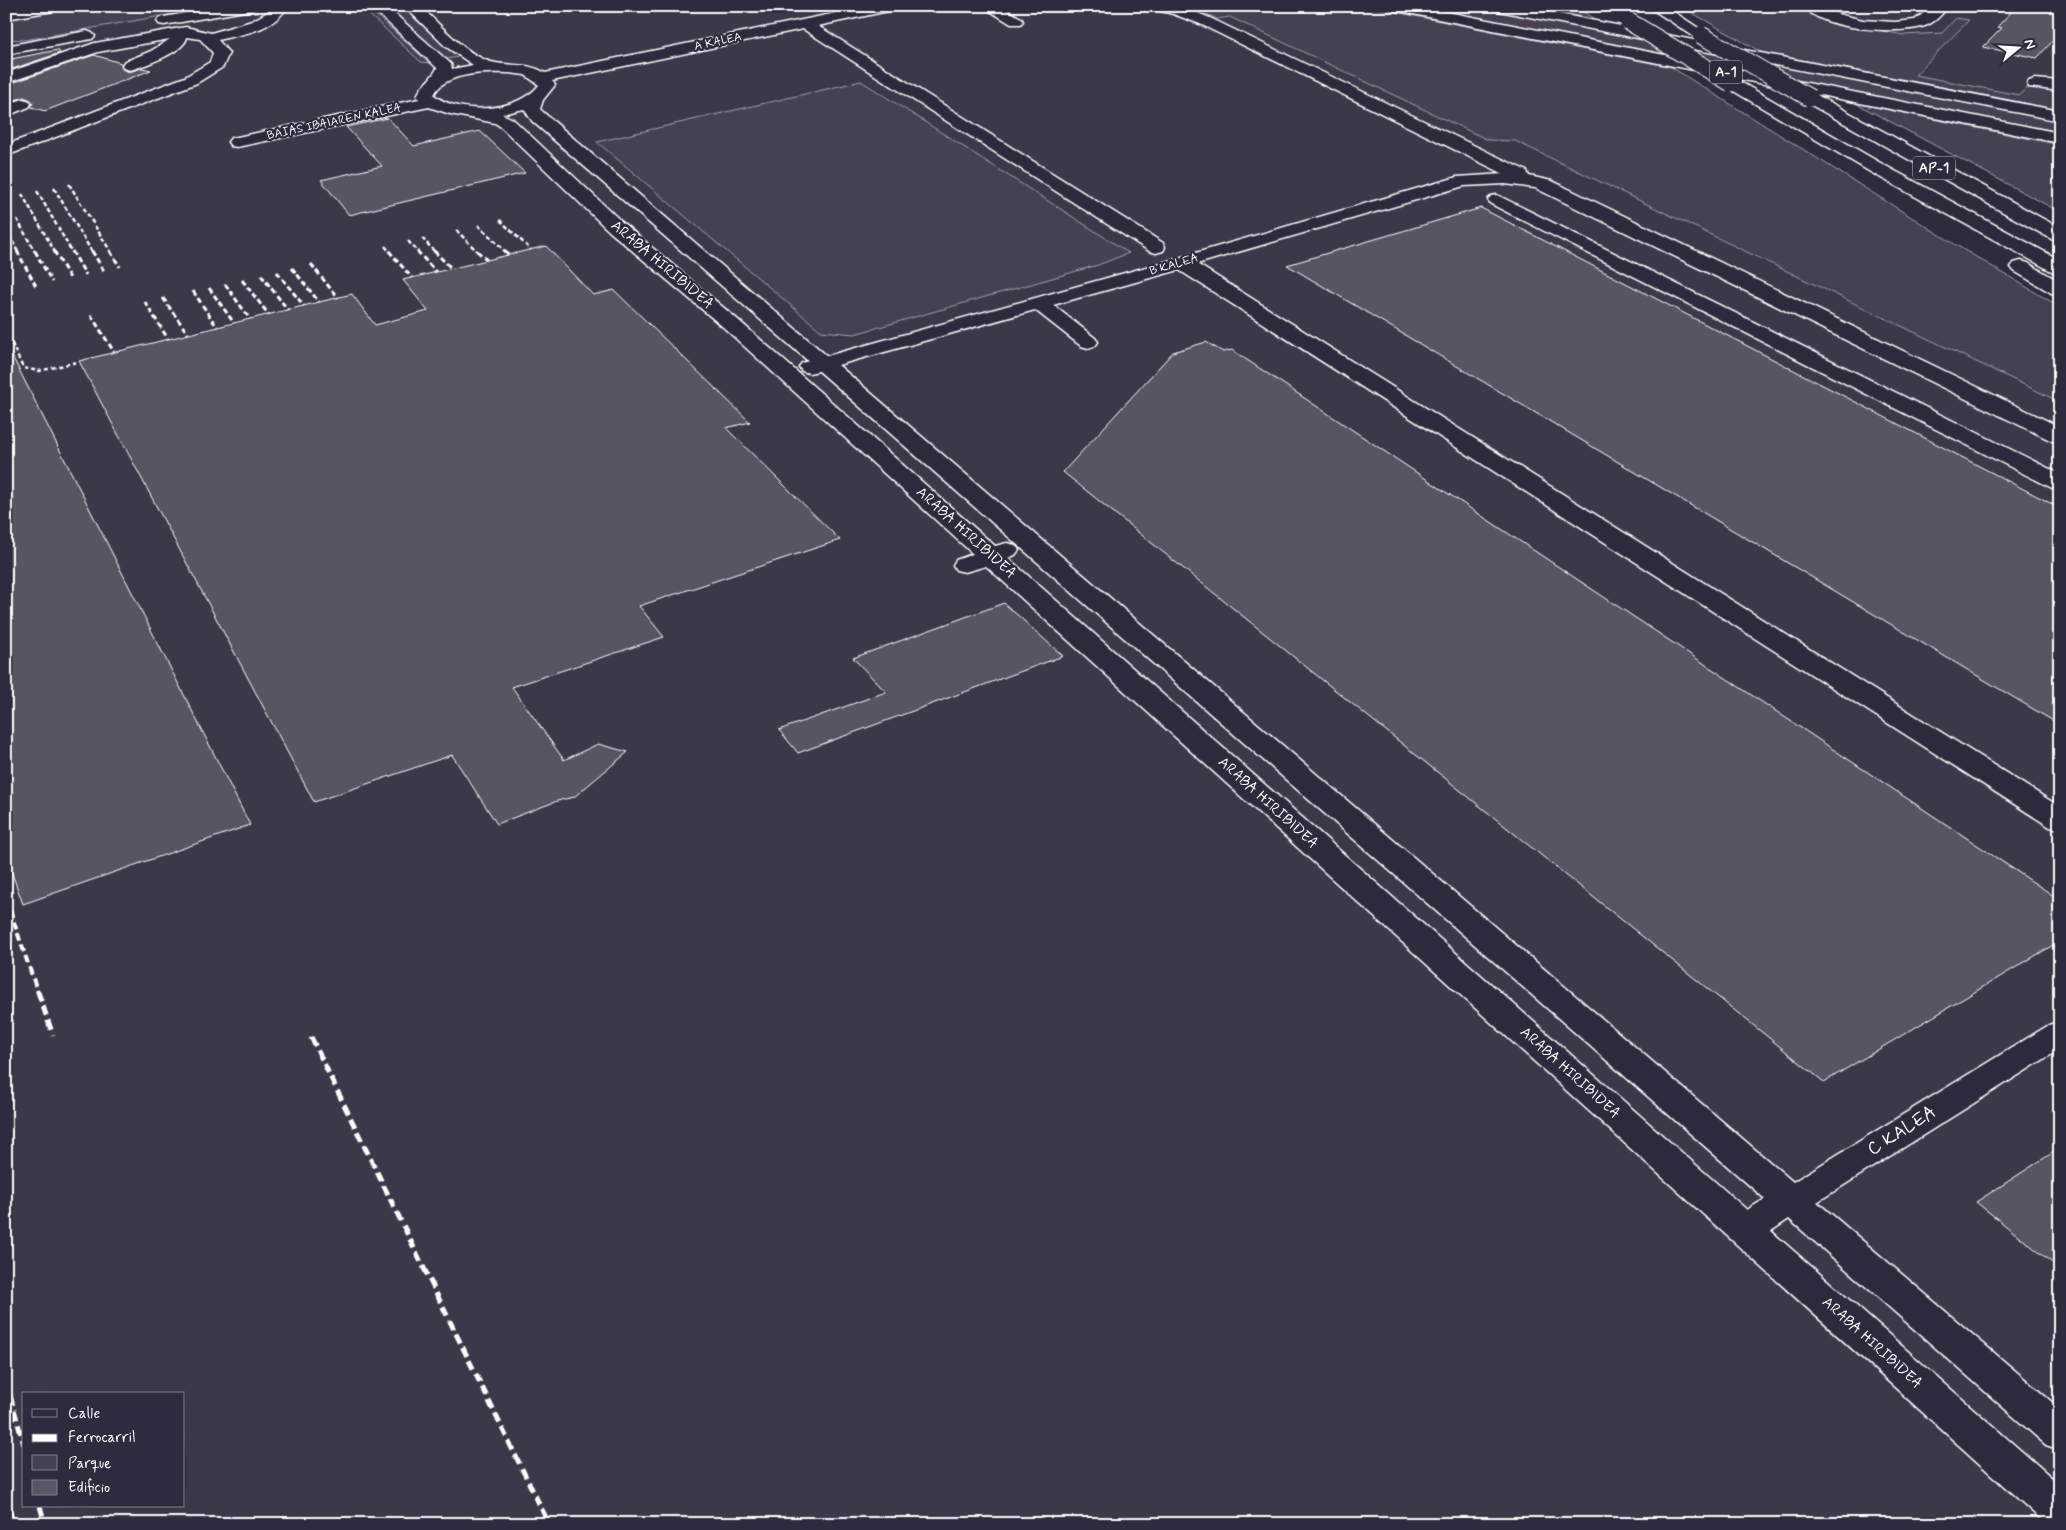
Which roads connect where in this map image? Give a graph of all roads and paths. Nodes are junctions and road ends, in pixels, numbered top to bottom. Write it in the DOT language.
graph roads {
  1 [pos="59,6"];
  2 [pos="251,6"];
  3 [pos="277,6"];
  4 [pos="377,6"];
  5 [pos="411,6"];
  6 [pos="893,6"];
  7 [pos="989,6"];
  8 [pos="1158,6"];
  9 [pos="1393,6"];
  10 [pos="1494,6"];
  11 [pos="1654,6"];
  12 [pos="1810,6"];
  13 [pos="1818,6"];
  14 [pos="1941,6"];
  15 [pos="1861,10"];
  16 [pos="1612,11"];
  17 [pos="6,15"];
  18 [pos="1016,21"];
  19 [pos="805,24"];
  20 [pos="184,30"];
  21 [pos="212,42"];
  22 [pos="7,48"];
  23 [pos="130,65"];
  24 [pos="495,68"];
  25 [pos="6,78"];
  26 [pos="440,79"];
  27 [pos="2035,84"];
  28 [pos="2060,86"];
  29 [pos="539,89"];
  30 [pos="430,102"];
  31 [pos="23,104"];
  32 [pos="6,111"];
  33 [pos="467,112"];
  34 [pos="2060,116"];
  35 [pos="2060,138"];
  36 [pos="237,142"];
  37 [pos="6,151"];
  38 [pos="1878,169"];
  39 [pos="1535,181"];
  40 [pos="1496,200"];
  41 [pos="2060,236"];
  42 [pos="1156,247"];
  43 [pos="1182,264"];
  44 [pos="2060,268"];
  45 [pos="2060,290"];
  46 [pos="1038,303"];
  47 [pos="6,331"];
  48 [pos="1088,342"];
  49 [pos="77,362"];
  50 [pos="822,363"];
  51 [pos="786,373"];
  52 [pos="2060,436"];
  53 [pos="2060,483"];
  54 [pos="1029,542"];
  55 [pos="978,560"];
  56 [pos="2060,820"];
  57 [pos="2060,1033"];
  58 [pos="1791,1201"];
  59 [pos="1745,1229"];
  60 [pos="2060,1433"];
  61 [pos="2060,1511"];
  1 -- 17 [label="main road"];
  2 -- 22 [label="main road"];
  3 -- 21 [label="main road"];
  4 -- 26 [label="main road"];
  5 -- 24 [label="main road"];
  6 -- 19 [label="main road, A KALEA"];
  7 -- 18 [label="main road"];
  8 -- 39 [label="main road"];
  9 -- 35 [label="main road, A-1"];
  10 -- 34 [label="main road, A-1"];
  11 -- 41 [label="main road, AP-1, bridge"];
  12 -- 14 [label="main road"];
  13 -- 15 [label="main road"];
  16 -- 38 [label="main road, AP-1, bridge"];
  19 -- 29 [label="main road, A KALEA"];
  19 -- 42 [label="main road"];
  20 -- 21 [label="main road"];
  20 -- 23 [label="main road"];
  20 -- 25 [label="main road"];
  21 -- 37 [label="main road"];
  24 -- 26 [label="main road"];
  24 -- 29 [label="main road"];
  26 -- 30 [label="main road"];
  27 -- 28 [label="main road"];
  29 -- 33 [label="main road, A KALEA"];
  29 -- 50 [label="main road, ARABA HIRIBIDEA"];
  30 -- 33 [label="main road"];
  30 -- 36 [label="main road, BAIAS IBAIAREN KALEA"];
  31 -- 32 [label="main road"];
  33 -- 51 [label="main road, ARABA HIRIBIDEA"];
  38 -- 44 [label="main road, AP-1"];
  38 -- 45 [label="main road"];
  39 -- 43 [label="main road, B KALEA"];
  39 -- 52 [label="main road, B KALEA"];
  40 -- 53 [label="main road"];
  43 -- 46 [label="main road, B KALEA"];
  43 -- 56 [label="main road"];
  46 -- 48 [label="main road"];
  46 -- 50 [label="main road, B KALEA"];
  47 -- 49 [label="path"];
  50 -- 51 [label="main road, B KALEA"];
  50 -- 54 [label="main road, ARABA HIRIBIDEA"];
  51 -- 55 [label="main road, ARABA HIRIBIDEA"];
  54 -- 55 [label="main road"];
  54 -- 58 [label="main road, ARABA HIRIBIDEA"];
  55 -- 59 [label="main road, ARABA HIRIBIDEA"];
  57 -- 58 [label="main road, C KALEA"];
  58 -- 59 [label="main road, C KALEA"];
  58 -- 60 [label="main road, ARABA HIRIBIDEA"];
  59 -- 61 [label="main road, ARABA HIRIBIDEA"];
}
